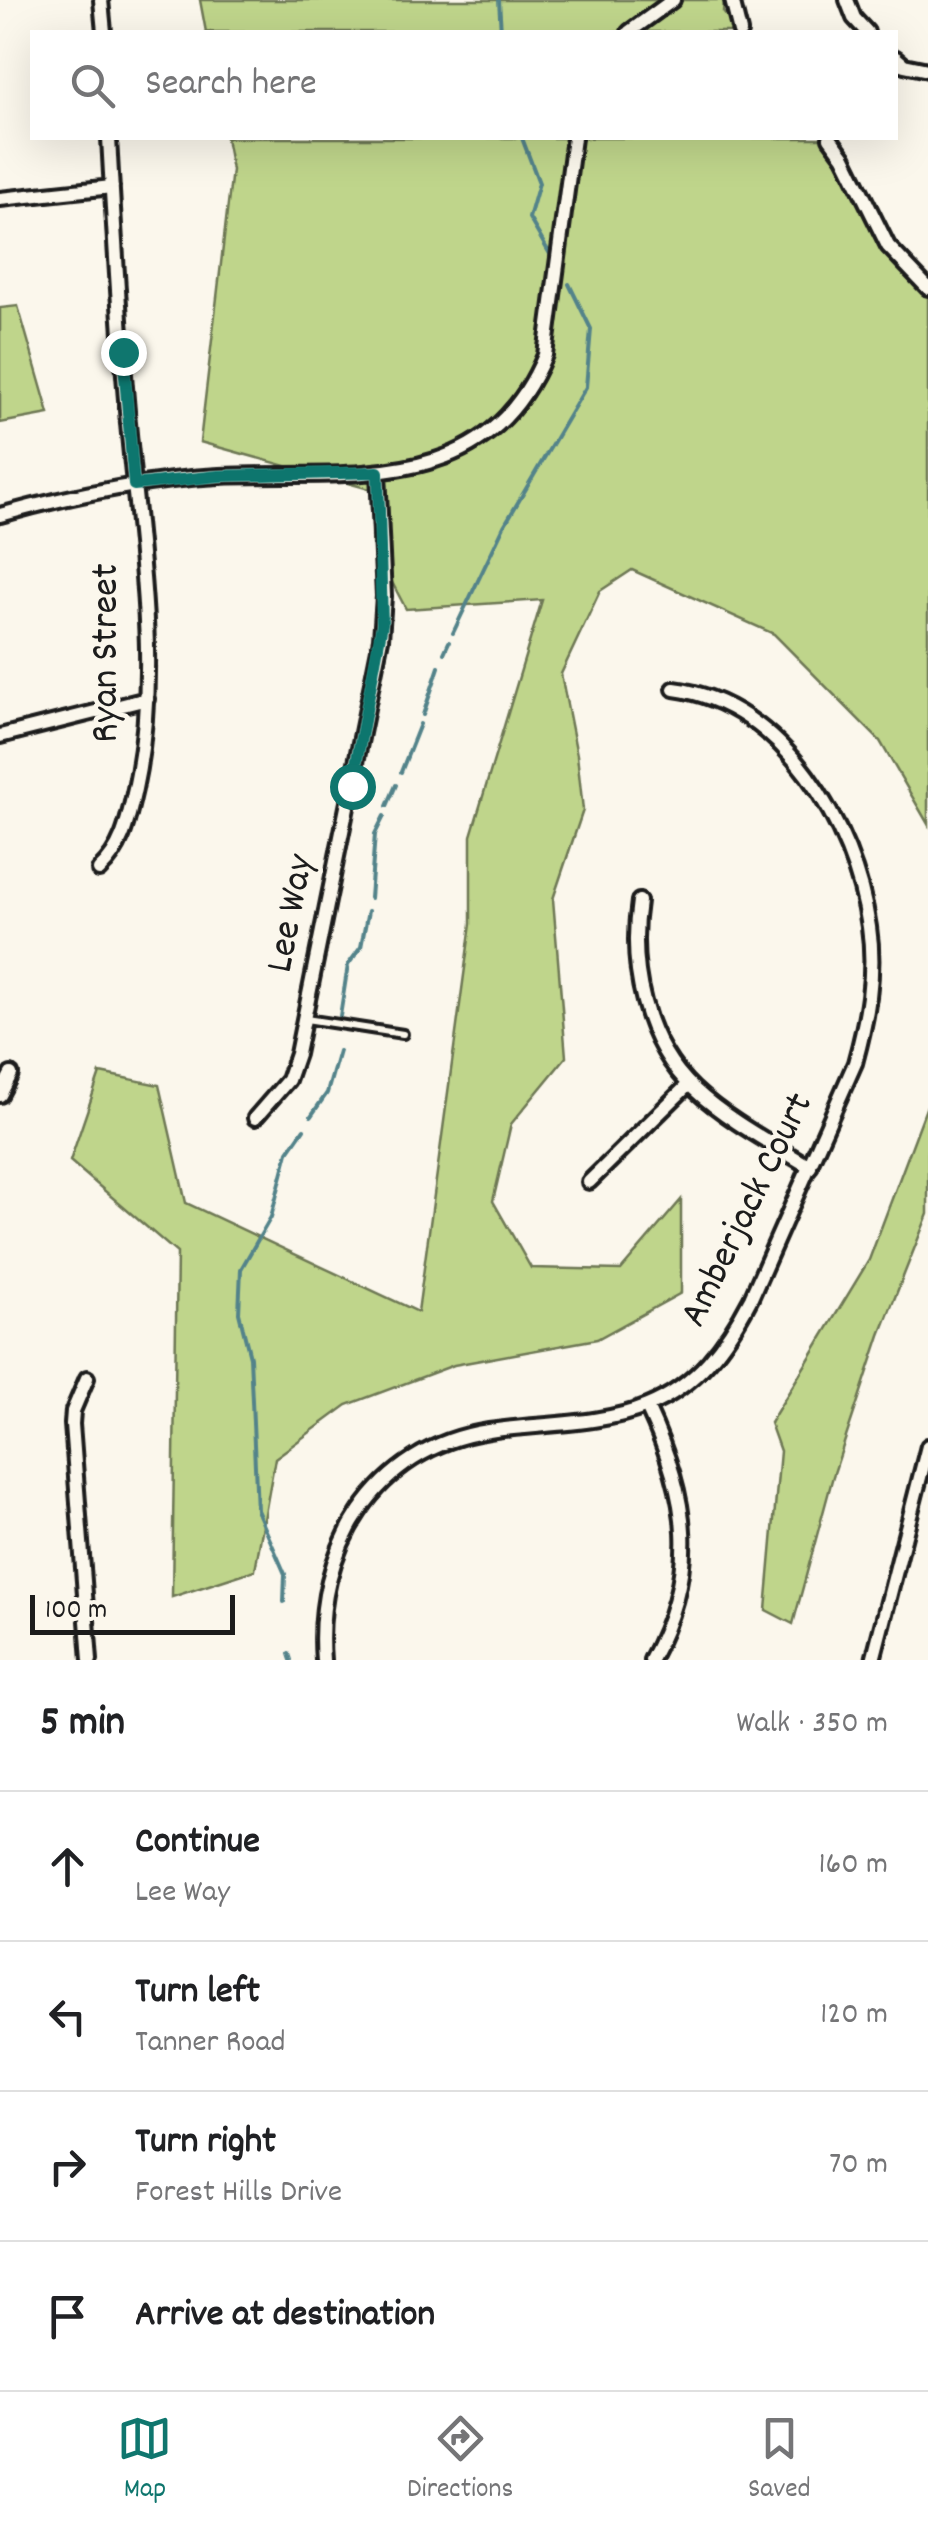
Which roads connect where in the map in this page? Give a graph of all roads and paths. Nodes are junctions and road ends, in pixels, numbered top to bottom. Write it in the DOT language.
graph roads {
  1 [pos="102,0"];
  2 [pos="673,0"];
  3 [pos="732,0"];
  4 [pos="847,0"];
  5 [pos="104,30"];
  6 [pos="632,30"];
  7 [pos="740,30"];
  8 [pos="866,30"];
  9 [pos="898,60"];
  10 [pos="928,70"];
  11 [pos="109,140"];
  12 [pos="574,140"];
  13 [pos="831,140"];
  14 [pos="112,188"];
  15 [pos="0,199"];
  16 [pos="928,288"];
  17 [pos="378,472"];
  18 [pos="134,485"];
  19 [pos="0,514"];
  20 [pos="674,689"];
  21 [pos="147,699"];
  22 [pos="0,736"];
  23 [pos="99,870"];
  24 [pos="639,902"];
  25 [pos="305,1019"];
  26 [pos="403,1034"];
  27 [pos="11,1074"];
  28 [pos="689,1084"];
  29 [pos="0,1095"];
  30 [pos="255,1118"];
  31 [pos="810,1167"];
  32 [pos="589,1182"];
  33 [pos="87,1378"];
  34 [pos="647,1406"];
  35 [pos="928,1446"];
  36 [pos="90,1660"];
  37 [pos="322,1660"];
  38 [pos="651,1660"];
  39 [pos="872,1660"];
  1 -- 5 [label="street"];
  2 -- 6 [label="street"];
  3 -- 7 [label="street"];
  4 -- 8 [label="street"];
  9 -- 10 [label="street"];
  11 -- 14 [label="street, Ryan Street"];
  12 -- 17 [label="street"];
  13 -- 16 [label="street"];
  14 -- 15 [label="street"];
  14 -- 18 [label="street, Ryan Street"];
  17 -- 18 [label="street"];
  17 -- 25 [label="street, Lee Way"];
  18 -- 19 [label="street"];
  18 -- 21 [label="street, Ryan Street"];
  20 -- 31 [label="street, Amberjack Court"];
  21 -- 22 [label="street"];
  21 -- 23 [label="street, Ryan Street"];
  24 -- 28 [label="street"];
  25 -- 26 [label="lane"];
  25 -- 30 [label="street, Lee Way"];
  27 -- 29 [label="street"];
  28 -- 31 [label="street"];
  28 -- 32 [label="street"];
  31 -- 34 [label="street, Amberjack Court"];
  33 -- 36 [label="street"];
  34 -- 37 [label="street, Amberjack Court"];
  34 -- 38 [label="street"];
  35 -- 39 [label="street"];
}
